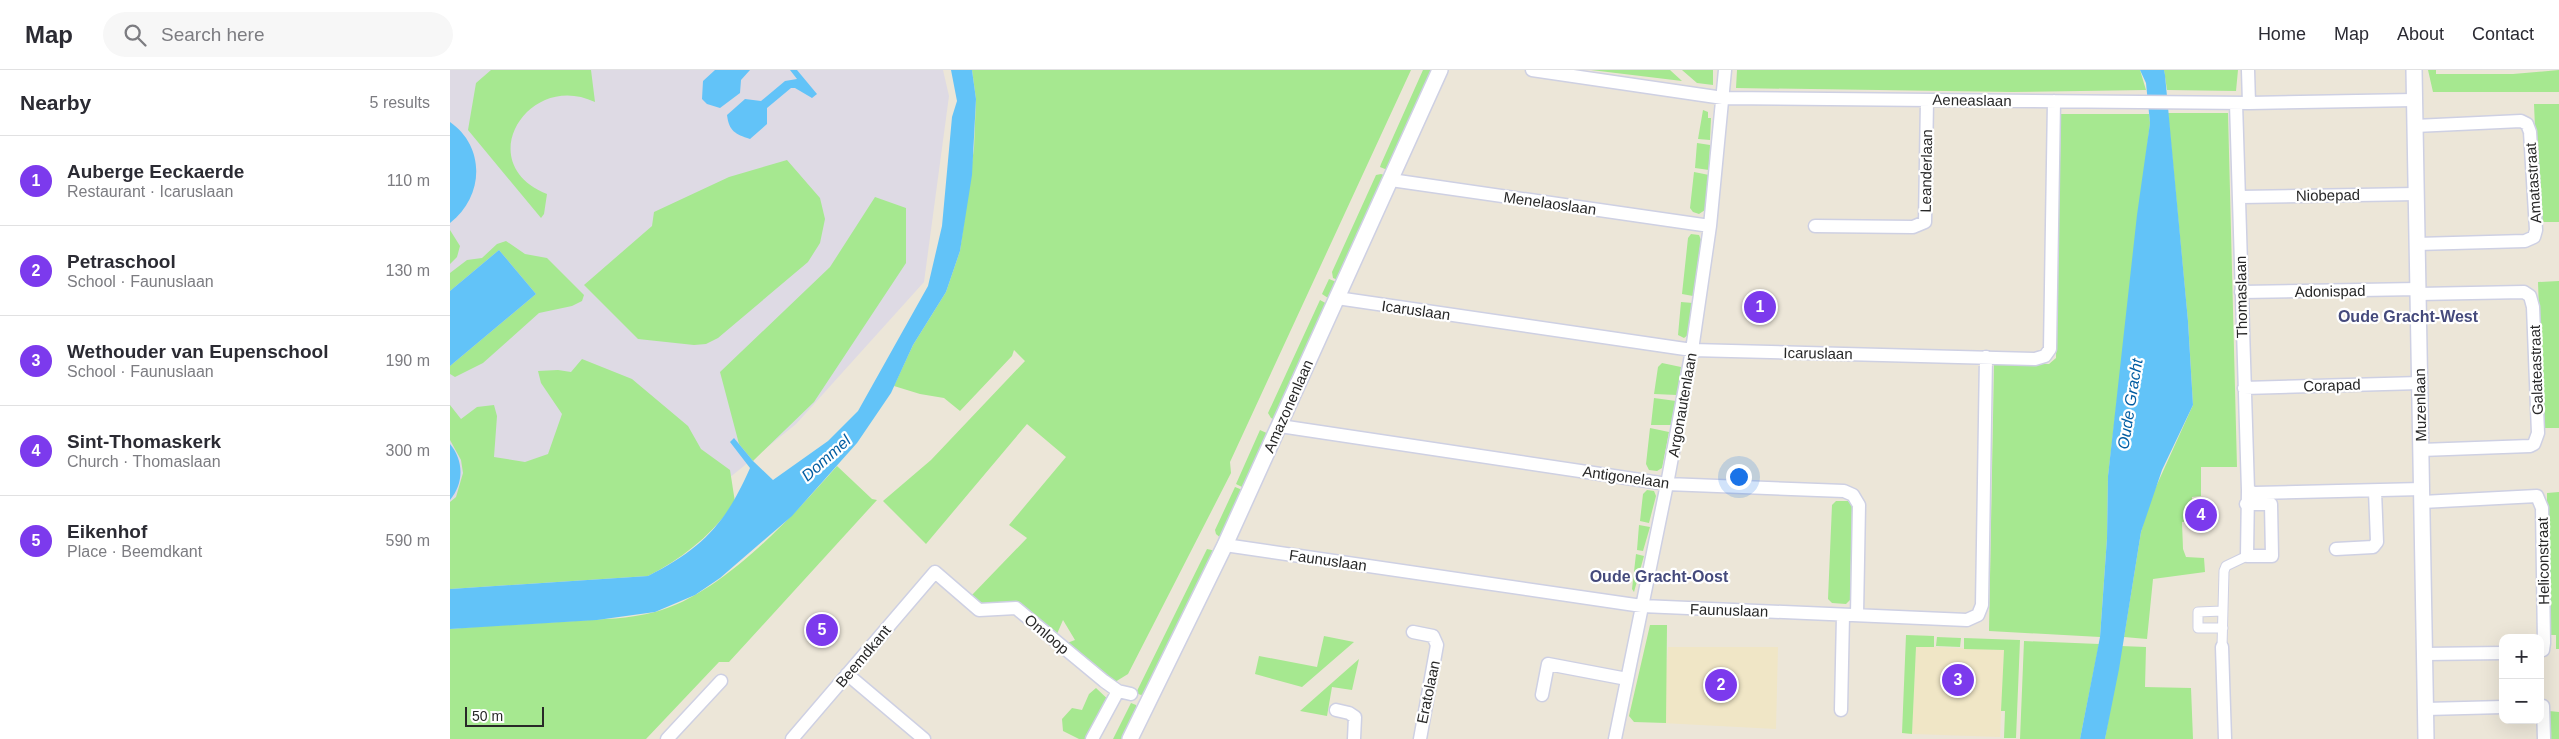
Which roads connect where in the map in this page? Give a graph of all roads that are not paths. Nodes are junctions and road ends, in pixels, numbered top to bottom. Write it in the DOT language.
graph roads {
  1 [pos="1440,70"];
  2 [pos="1532,70"];
  3 [pos="1725,70"];
  4 [pos="2248,70"];
  5 [pos="2414,70"];
  6 [pos="1723,98"];
  7 [pos="1927,100"];
  8 [pos="2414,100"];
  9 [pos="2054,101"];
  10 [pos="2236,103"];
  11 [pos="2249,103"];
  12 [pos="2415,126"];
  13 [pos="1391,180"];
  14 [pos="2416,194"];
  15 [pos="2240,197"];
  16 [pos="1710,226"];
  17 [pos="1815,226"];
  18 [pos="2417,244"];
  19 [pos="2241,292"];
  20 [pos="2418,292"];
  21 [pos="1337,298"];
  22 [pos="1692,350"];
  23 [pos="1986,358"];
  24 [pos="2420,383"];
  25 [pos="2244,388"];
  26 [pos="1280,426"];
  27 [pos="2421,450"];
  28 [pos="1667,484"];
  29 [pos="2248,490"];
  30 [pos="2375,490"];
  31 [pos="2422,496"];
  32 [pos="2246,504"];
  33 [pos="1225,546"];
  34 [pos="2336,549"];
  35 [pos="2248,556"];
  36 [pos="935,572"];
  37 [pos="1642,606"];
  38 [pos="2222,611"];
  39 [pos="1843,615"];
  40 [pos="1856,616"];
  41 [pos="2223,628"];
  42 [pos="1413,632"];
  43 [pos="2544,634"];
  44 [pos="2222,647"];
  45 [pos="2499,653"];
  46 [pos="2425,654"];
  47 [pos="848,674"];
  48 [pos="1627,680"];
  49 [pos="721,681"];
  50 [pos="1118,691"];
  51 [pos="1131,694"];
  52 [pos="1542,695"];
  53 [pos="2499,707"];
  54 [pos="2426,709"];
  55 [pos="1336,710"];
  56 [pos="1840,710"];
  57 [pos="2544,724"];
  58 [pos="667,739"];
  59 [pos="792,739"];
  60 [pos="924,739"];
  61 [pos="1092,739"];
  62 [pos="1130,739"];
  63 [pos="1354,739"];
  64 [pos="1420,739"];
  65 [pos="1615,739"];
  66 [pos="2225,739"];
  67 [pos="2426,739"];
  68 [pos="2544,739"];
  1 -- 13 [label="street, Amazonenlaan"];
  2 -- 6 [label="street, Aeneaslaan"];
  3 -- 6 [label="street, Argonautenlaan"];
  4 -- 11 [label="street"];
  5 -- 8 [label="street, Muzenlaan"];
  6 -- 7 [label="street, Aeneaslaan"];
  6 -- 16 [label="street, Argonautenlaan"];
  7 -- 9 [label="street, Aeneaslaan"];
  7 -- 17 [label="street, Leanderlaan"];
  8 -- 11 [label="street, Aeneaslaan"];
  8 -- 12 [label="street, Muzenlaan"];
  9 -- 10 [label="street, Aeneaslaan"];
  9 -- 23 [label="street, Icaruslaan"];
  10 -- 11 [label="street, Aeneaslaan"];
  10 -- 15 [label="street, Thomaslaan"];
  12 -- 14 [label="street, Muzenlaan"];
  12 -- 18 [label="street, Amatastraat"];
  13 -- 16 [label="street, Menelaoslaan"];
  13 -- 21 [label="street, Amazonenlaan"];
  14 -- 15 [label="street, Niobepad"];
  14 -- 18 [label="street, Muzenlaan"];
  15 -- 19 [label="street, Thomaslaan"];
  16 -- 22 [label="street, Argonautenlaan"];
  18 -- 20 [label="street, Muzenlaan"];
  19 -- 20 [label="street, Adonispad"];
  19 -- 25 [label="street, Thomaslaan"];
  20 -- 24 [label="street, Muzenlaan"];
  20 -- 27 [label="street, Galateastraat"];
  21 -- 22 [label="street, Icaruslaan"];
  21 -- 26 [label="street, Amazonenlaan"];
  22 -- 23 [label="street, Icaruslaan"];
  22 -- 28 [label="street, Argonautenlaan"];
  23 -- 40 [label="street, Faunuslaan"];
  24 -- 25 [label="street, Corapad"];
  24 -- 27 [label="street, Muzenlaan"];
  25 -- 29 [label="street, Thomaslaan"];
  26 -- 28 [label="street, Antigonelaan"];
  26 -- 33 [label="street, Amazonenlaan"];
  27 -- 31 [label="street, Muzenlaan"];
  28 -- 37 [label="street, Argonautenlaan"];
  28 -- 40 [label="street, Antigonelaan"];
  29 -- 30 [label="street"];
  29 -- 32 [label="street, Thomaslaan"];
  30 -- 31 [label="street"];
  30 -- 34 [label="street"];
  31 -- 43 [label="street, Heliconstraat"];
  31 -- 46 [label="street, Muzenlaan"];
  32 -- 35 [label="street, Thomaslaan"];
  32 -- 35 [label="street"];
  33 -- 37 [label="street, Faunuslaan"];
  33 -- 62 [label="street, Amazonenlaan"];
  35 -- 38 [label="street"];
  36 -- 47 [label="street, Beemdkant"];
  36 -- 50 [label="street, Omloop"];
  37 -- 39 [label="street, Faunuslaan"];
  37 -- 48 [label="street, Argonautenlaan"];
  38 -- 41 [label="street"];
  38 -- 41 [label="street"];
  39 -- 40 [label="street, Faunuslaan"];
  39 -- 56 [label="street"];
  41 -- 44 [label="street"];
  42 -- 64 [label="street, Eratolaan"];
  44 -- 66 [label="street"];
  45 -- 46 [label="street"];
  46 -- 54 [label="street, Muzenlaan"];
  47 -- 59 [label="street, Beemdkant"];
  47 -- 60 [label="street"];
  48 -- 52 [label="street"];
  48 -- 65 [label="street, Argonautenlaan"];
  49 -- 58 [label="street"];
  50 -- 51 [label="street, Omloop"];
  50 -- 61 [label="street"];
  53 -- 54 [label="street"];
  54 -- 67 [label="street, Muzenlaan"];
  55 -- 63 [label="street"];
  57 -- 68 [label="street"];
}
